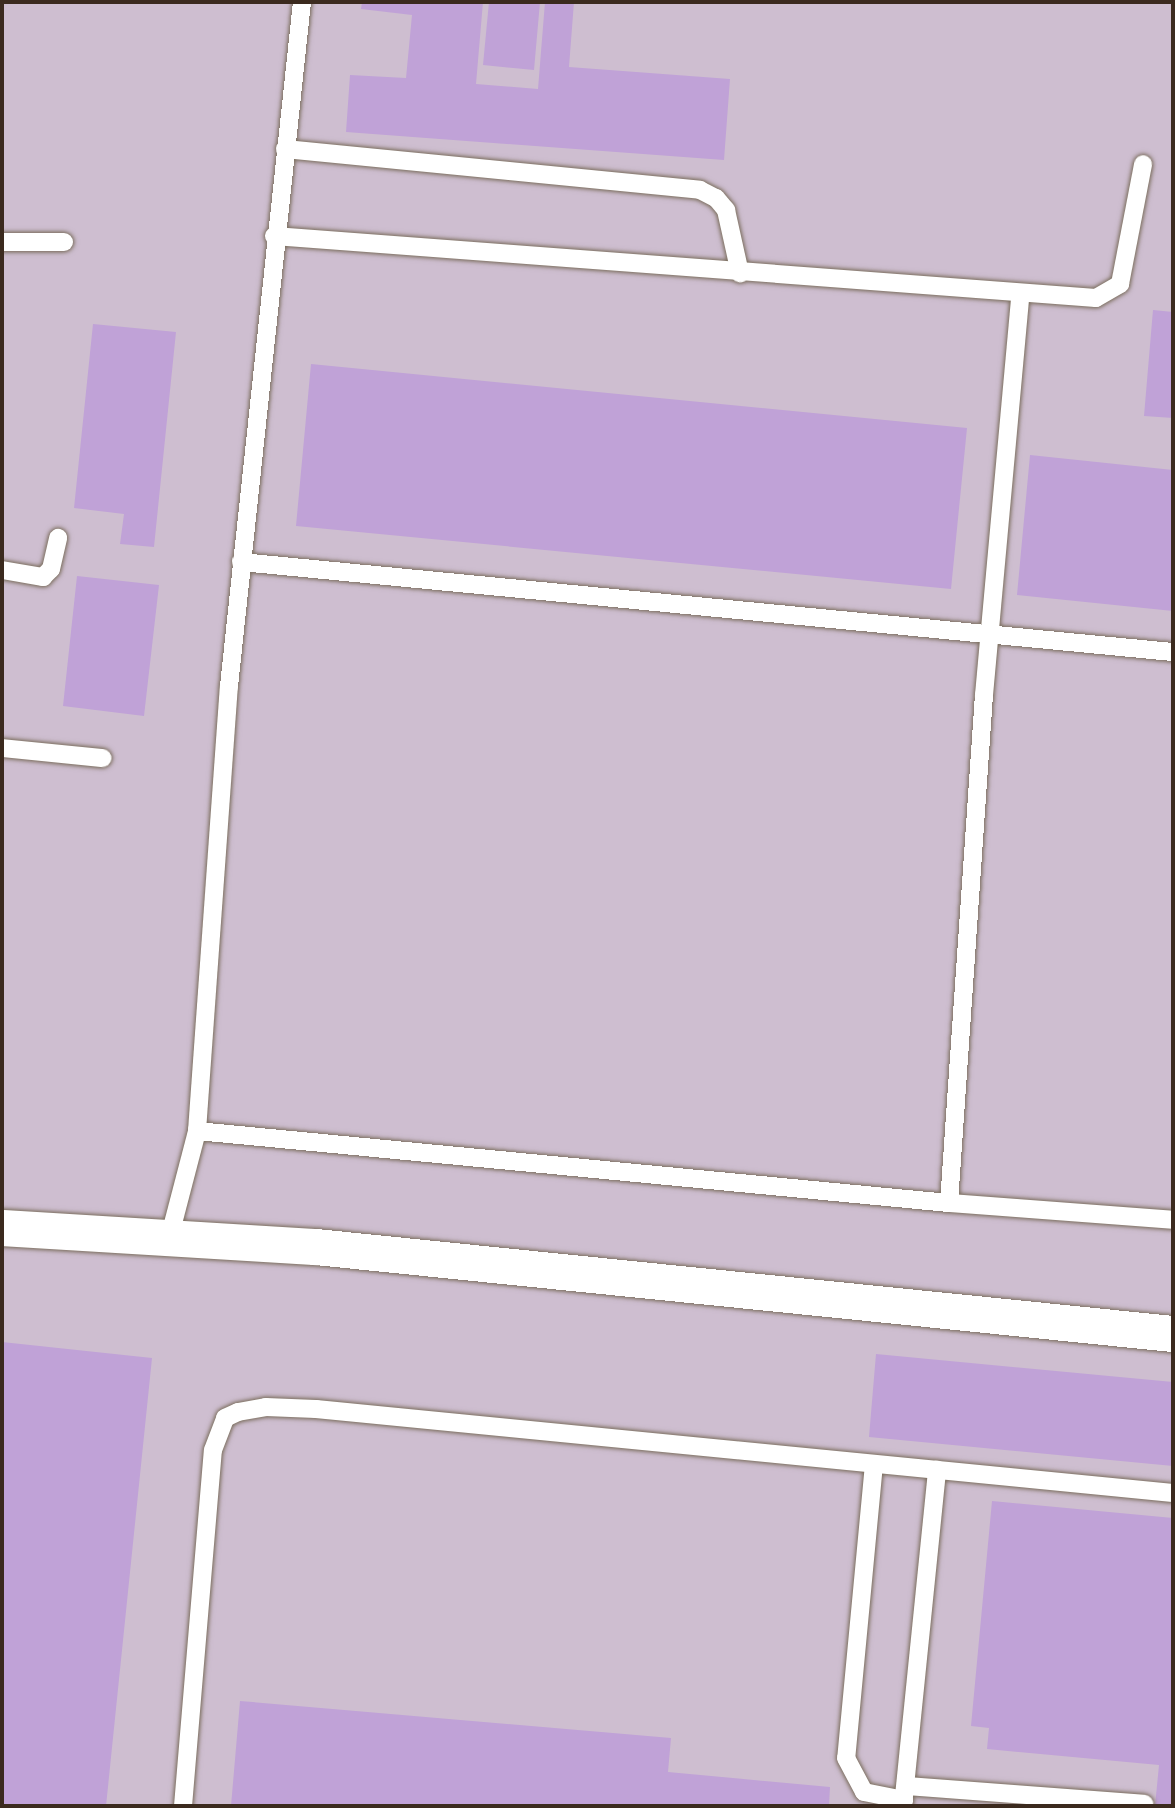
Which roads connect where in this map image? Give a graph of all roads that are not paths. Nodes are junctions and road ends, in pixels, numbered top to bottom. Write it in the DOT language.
graph roads {
  1 [pos="302,2"];
  2 [pos="285,149"];
  3 [pos="1143,164"];
  4 [pos="274,236"];
  5 [pos="2,242"];
  6 [pos="64,242"];
  7 [pos="740,273"];
  8 [pos="1020,296"];
  9 [pos="58,538"];
  10 [pos="241,562"];
  11 [pos="2,570"];
  12 [pos="991,633"];
  13 [pos="1173,652"];
  14 [pos="2,748"];
  15 [pos="103,758"];
  16 [pos="197,1131"];
  17 [pos="949,1203"];
  18 [pos="1173,1220"];
  19 [pos="2,1228"];
  20 [pos="170,1235"];
  21 [pos="1173,1334"];
  22 [pos="874,1464"];
  23 [pos="937,1470"];
  24 [pos="1173,1493"];
  25 [pos="904,1797"];
  26 [pos="1144,1804"];
  27 [pos="183,1806"];
  1 -- 2 [label="lane"];
  2 -- 4 [label="lane"];
  2 -- 7 [label="lane"];
  3 -- 8 [label="lane"];
  4 -- 7 [label="lane"];
  4 -- 10 [label="lane"];
  5 -- 6 [label="lane"];
  7 -- 8 [label="lane"];
  8 -- 12 [label="lane"];
  9 -- 11 [label="lane"];
  10 -- 12 [label="lane"];
  10 -- 16 [label="lane"];
  12 -- 13 [label="lane"];
  12 -- 17 [label="lane"];
  14 -- 15 [label="lane"];
  16 -- 17 [label="lane"];
  16 -- 20 [label="lane"];
  17 -- 18 [label="lane"];
  19 -- 20 [label="street"];
  20 -- 21 [label="street"];
  22 -- 23 [label="lane"];
  22 -- 25 [label="lane"];
  22 -- 27 [label="lane"];
  23 -- 24 [label="lane"];
  23 -- 25 [label="lane"];
  25 -- 26 [label="lane"];
}
